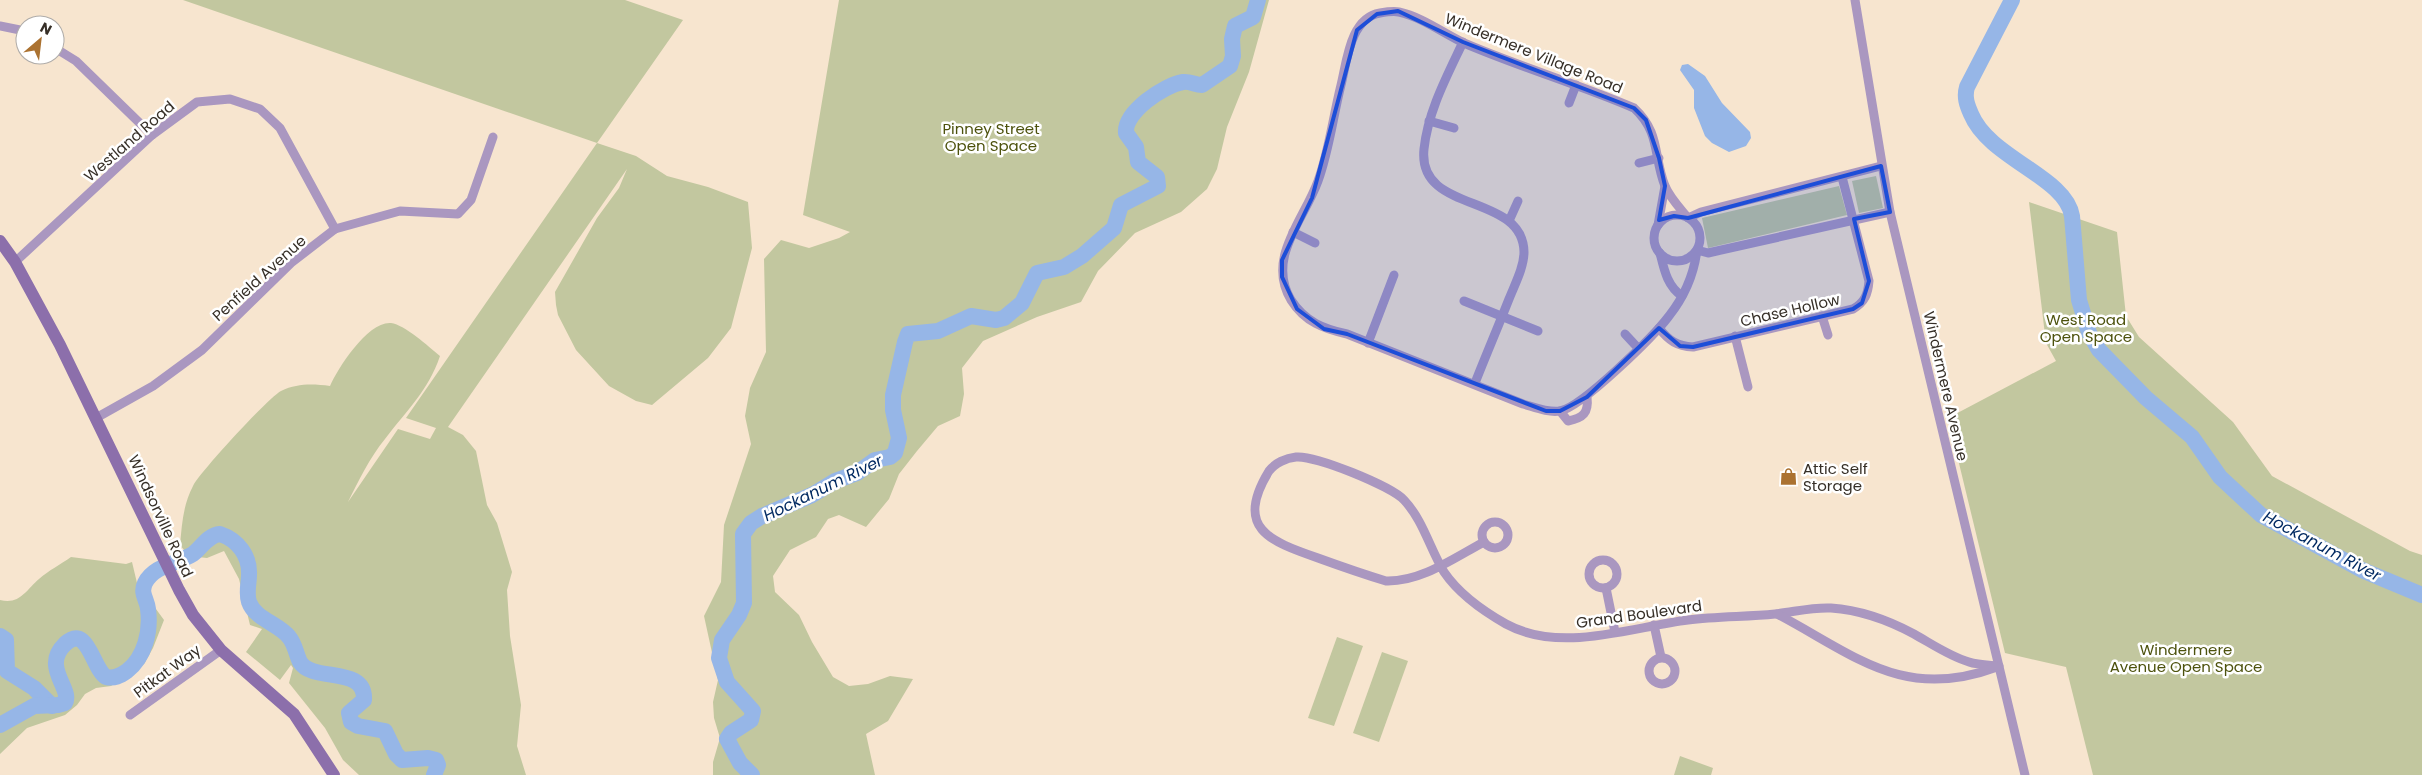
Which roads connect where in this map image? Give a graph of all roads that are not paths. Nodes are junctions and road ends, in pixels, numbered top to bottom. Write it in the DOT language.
graph roads {
  1 [pos="1855,0"];
  2 [pos="0,26"];
  3 [pos="15,29"];
  4 [pos="1463,42"];
  5 [pos="65,54"];
  6 [pos="1576,86"];
  7 [pos="1569,103"];
  8 [pos="1430,121"];
  9 [pos="1454,128"];
  10 [pos="152,135"];
  11 [pos="493,137"];
  12 [pos="1659,158"];
  13 [pos="1639,163"];
  14 [pos="1881,166"];
  15 [pos="1842,177"];
  16 [pos="1665,186"];
  17 [pos="1518,201"];
  18 [pos="1890,212"];
  19 [pos="1688,218"];
  20 [pos="1854,219"];
  21 [pos="1509,221"];
  22 [pos="1658,226"];
  23 [pos="335,229"];
  24 [pos="1293,232"];
  25 [pos="0,241"];
  26 [pos="1315,243"];
  27 [pos="1696,250"];
  28 [pos="1660,252"];
  29 [pos="16,262"];
  30 [pos="1394,275"];
  31 [pos="1682,296"];
  32 [pos="1464,301"];
  33 [pos="1502,316"];
  34 [pos="1822,316"];
  35 [pos="1659,328"];
  36 [pos="1538,331"];
  37 [pos="1625,334"];
  38 [pos="1828,335"];
  39 [pos="1735,336"];
  40 [pos="1368,343"];
  41 [pos="1638,348"];
  42 [pos="1475,383"];
  43 [pos="1748,387"];
  44 [pos="1587,397"];
  45 [pos="1560,411"];
  46 [pos="96,418"];
  47 [pos="1484,542"];
  48 [pos="1440,565"];
  49 [pos="1606,588"];
  50 [pos="1777,614"];
  51 [pos="1654,626"];
  52 [pos="1615,632"];
  53 [pos="221,650"];
  54 [pos="1661,657"];
  55 [pos="1999,666"];
  56 [pos="130,715"];
  57 [pos="334,775"];
  58 [pos="2025,775"];
  1 -- 14 [label="street, Windermere Avenue"];
  2 -- 3 [label="street"];
  4 -- 6 [label="street, Windermere Village Road"];
  4 -- 8 [label="street"];
  4 -- 24 [label="street, Windermere Village Road"];
  5 -- 10 [label="street"];
  6 -- 7 [label="street"];
  6 -- 12 [label="street, Windermere Village Road"];
  8 -- 9 [label="street"];
  8 -- 21 [label="street"];
  10 -- 23 [label="street, Westland Road"];
  10 -- 29 [label="street, Westland Road"];
  11 -- 23 [label="street, Penfield Avenue"];
  12 -- 13 [label="street"];
  12 -- 16 [label="street, Windermere Village Road"];
  14 -- 15 [label="street"];
  14 -- 18 [label="street, Windermere Avenue"];
  15 -- 19 [label="street"];
  15 -- 20 [label="street, Chase Hollow"];
  16 -- 19 [label="street, Windermere Village Road"];
  16 -- 22 [label="street, Windermere Village Road"];
  17 -- 21 [label="street"];
  18 -- 20 [label="street"];
  18 -- 55 [label="street, Windermere Avenue"];
  19 -- 22 [label="street"];
  19 -- 27 [label="street, Windermere Village Road"];
  20 -- 27 [label="street"];
  20 -- 34 [label="street, Chase Hollow"];
  21 -- 33 [label="street"];
  22 -- 28 [label="street, Windermere Village Road"];
  23 -- 46 [label="street, Penfield Avenue"];
  24 -- 26 [label="street"];
  24 -- 40 [label="street, Windermere Village Road"];
  25 -- 29 [label="main road, Windsorville Road"];
  27 -- 28 [label="street"];
  27 -- 31 [label="street, Windermere Village Road"];
  28 -- 31 [label="street, Windermere Village Road"];
  29 -- 46 [label="main road, Windsorville Road"];
  30 -- 40 [label="street"];
  31 -- 35 [label="street, Windermere Village Road"];
  32 -- 33 [label="street"];
  33 -- 36 [label="street"];
  33 -- 42 [label="street"];
  34 -- 38 [label="street"];
  34 -- 39 [label="street, Chase Hollow"];
  35 -- 39 [label="street, Chase Hollow"];
  35 -- 41 [label="street, Windermere Village Road"];
  37 -- 41 [label="street"];
  39 -- 43 [label="street"];
  40 -- 42 [label="street, Windermere Village Road"];
  41 -- 44 [label="street, Windermere Village Road"];
  42 -- 45 [label="street, Windermere Village Road"];
  44 -- 45 [label="street, Windermere Village Road"];
  44 -- 45 [label="street, Windermere Village Road"];
  46 -- 53 [label="main road, Windsorville Road"];
  47 -- 48 [label="street"];
  48 -- 48 [label="street, Grand Boulevard"];
  48 -- 52 [label="street, Grand Boulevard"];
  49 -- 52 [label="street"];
  50 -- 51 [label="street, Grand Boulevard"];
  50 -- 55 [label="street, Grand Boulevard"];
  50 -- 55 [label="street"];
  51 -- 52 [label="street, Grand Boulevard"];
  51 -- 54 [label="street"];
  53 -- 56 [label="street, Pitkat Way"];
  53 -- 57 [label="main road, Windsorville Road"];
  55 -- 58 [label="street, Windermere Avenue"];
}
